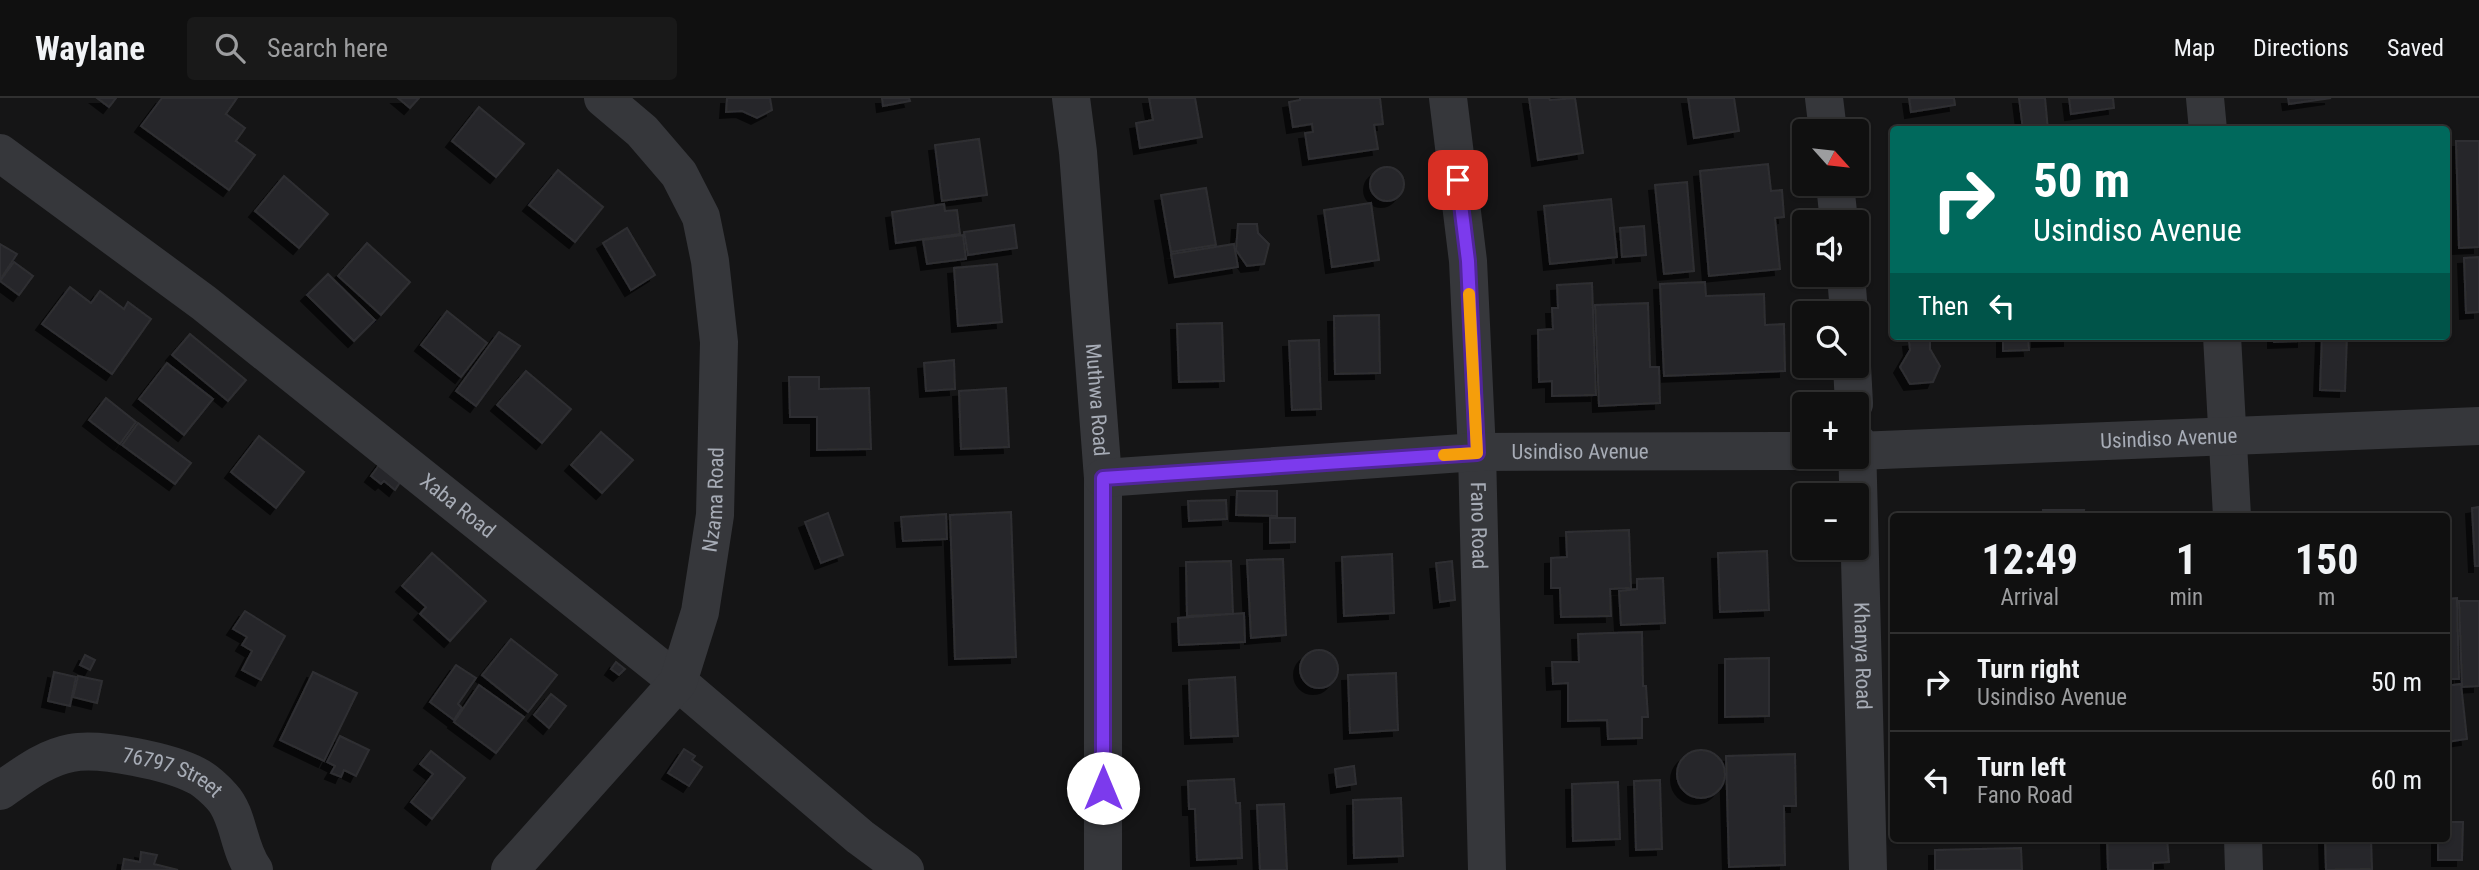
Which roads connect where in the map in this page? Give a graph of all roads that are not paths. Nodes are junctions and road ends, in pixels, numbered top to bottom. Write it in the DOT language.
graph roads {
  1 [pos="603,98"];
  2 [pos="1071,98"];
  3 [pos="1448,98"];
  4 [pos="1824,98"];
  5 [pos="2205,98"];
  6 [pos="1827,119"];
  7 [pos="2208,126"];
  8 [pos="0,153"];
  9 [pos="2222,340"];
  10 [pos="2479,426"];
  11 [pos="2229,436"];
  12 [pos="1792,451"];
  13 [pos="1869,451"];
  14 [pos="1477,453"];
  15 [pos="1857,469"];
  16 [pos="1103,478"];
  17 [pos="2232,513"];
  18 [pos="677,682"];
  19 [pos="0,791"];
  20 [pos="2243,842"];
  21 [pos="254,870"];
  22 [pos="510,870"];
  23 [pos="905,870"];
  24 [pos="1103,870"];
  25 [pos="1488,870"];
  26 [pos="1868,870"];
  27 [pos="2245,870"];
  1 -- 18 [label="street, Nzama Road"];
  2 -- 16 [label="street, Muthwa Road"];
  3 -- 14 [label="street, Fano Road"];
  4 -- 6 [label="street"];
  5 -- 7 [label="street"];
  8 -- 18 [label="street, Xaba Road"];
  9 -- 11 [label="street"];
  10 -- 11 [label="street, Usindiso Avenue"];
  11 -- 13 [label="street, Usindiso Avenue"];
  11 -- 17 [label="street"];
  12 -- 14 [label="street, Usindiso Avenue"];
  14 -- 16 [label="street, Usindiso Avenue"];
  14 -- 25 [label="street, Fano Road"];
  15 -- 26 [label="street, Khanya Road"];
  16 -- 24 [label="street, Muthwa Road"];
  18 -- 22 [label="street, Nzama Road"];
  18 -- 23 [label="street, Xaba Road"];
  19 -- 21 [label="street, 76797 Street"];
  20 -- 27 [label="street"];
}
